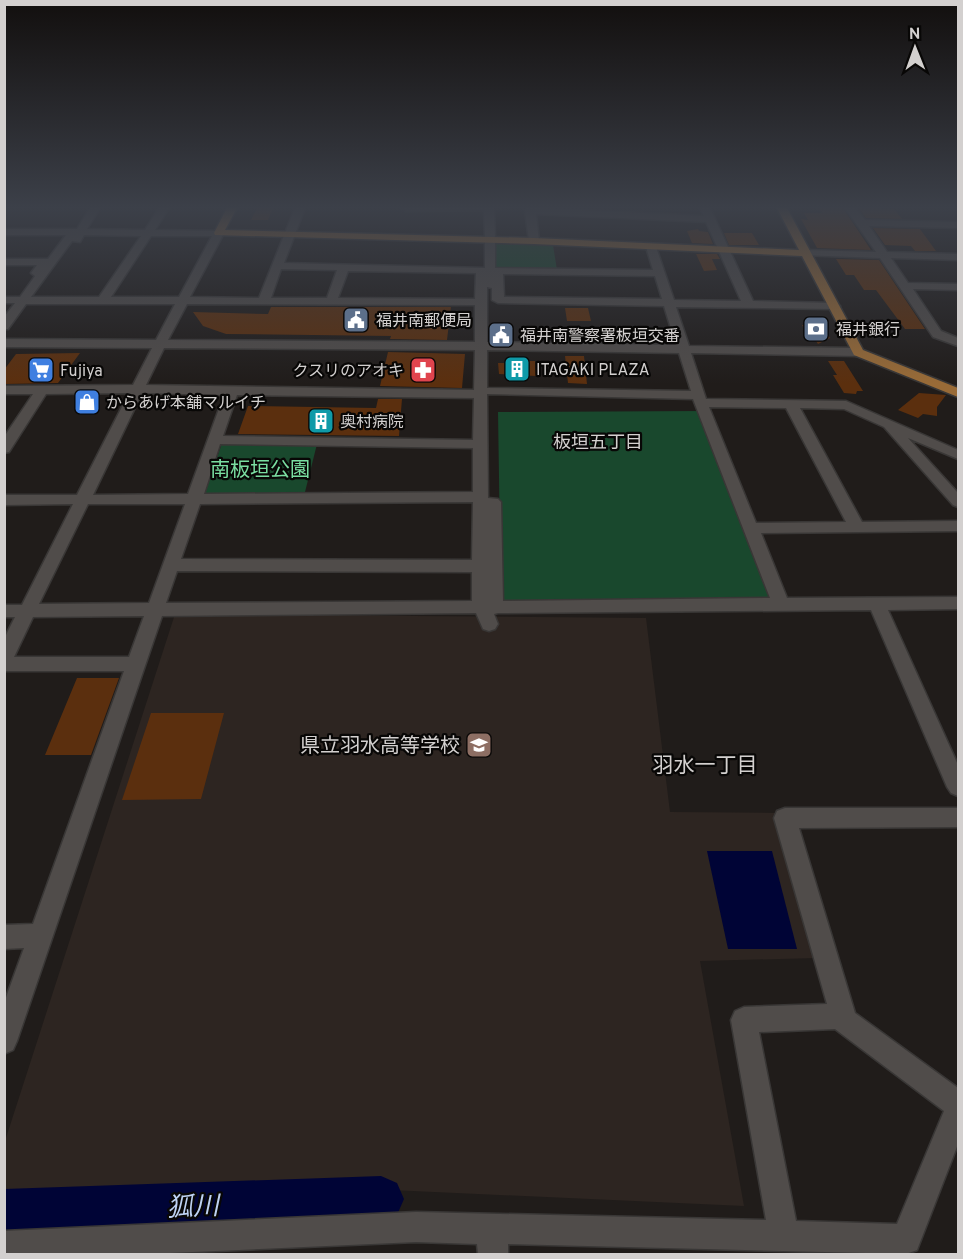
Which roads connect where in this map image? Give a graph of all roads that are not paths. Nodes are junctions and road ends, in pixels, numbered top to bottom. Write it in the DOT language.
graph roads {
  1 [pos="277,266"];
  2 [pos="42,267"];
  3 [pos="47,267"];
  4 [pos="125,267"];
  5 [pos="201,267"];
  6 [pos="302,267"];
  7 [pos="489,267"];
  8 [pos="656,267"];
  9 [pos="732,267"];
  10 [pos="813,267"];
  11 [pos="891,267"];
  12 [pos="343,268"];
  13 [pos="658,273"];
  14 [pos="904,286"];
  15 [pos="958,287"];
  16 [pos="183,299"];
  17 [pos="20,300"];
  18 [pos="103,300"];
  19 [pos="264,300"];
  20 [pos="332,300"];
  21 [pos="482,302"];
  22 [pos="667,303"];
  23 [pos="750,304"];
  24 [pos="834,306"];
  25 [pos="4,326"];
  26 [pos="161,342"];
  27 [pos="958,342"];
  28 [pos="4,343"];
  29 [pos="486,346"];
  30 [pos="683,349"];
  31 [pos="858,352"];
  32 [pos="139,389"];
  33 [pos="4,390"];
  34 [pos="42,390"];
  35 [pos="232,392"];
  36 [pos="486,393"];
  37 [pos="958,393"];
  38 [pos="700,399"];
  39 [pos="791,404"];
  40 [pos="886,423"];
  41 [pos="215,440"];
  42 [pos="480,444"];
  43 [pos="4,449"];
  44 [pos="958,455"];
  45 [pos="480,497"];
  46 [pos="84,498"];
  47 [pos="195,498"];
  48 [pos="4,500"];
  49 [pos="958,501"];
  50 [pos="958,526"];
  51 [pos="857,527"];
  52 [pos="751,528"];
  53 [pos="171,566"];
  54 [pos="480,566"];
  55 [pos="958,603"];
  56 [pos="782,604"];
  57 [pos="878,604"];
  58 [pos="156,610"];
  59 [pos="4,611"];
  60 [pos="28,611"];
  61 [pos="489,613"];
  62 [pos="4,658"];
  63 [pos="4,664"];
  64 [pos="137,664"];
  65 [pos="958,787"];
  66 [pos="958,816"];
  67 [pos="41,936"];
  68 [pos="4,937"];
  69 [pos="843,1016"];
  70 [pos="4,1041"];
  71 [pos="958,1104"];
  72 [pos="958,1110"];
  73 [pos="784,1236"];
  74 [pos="493,1241"];
  75 [pos="4,1246"];
  76 [pos="887,1246"];
  1 -- 19 [label="street"];
  2 -- 17 [label="street"];
  3 -- 17 [label="street"];
  4 -- 18 [label="street"];
  5 -- 16 [label="street"];
  6 -- 12 [label="street"];
  7 -- 29 [label="street"];
  8 -- 13 [label="street"];
  9 -- 23 [label="street"];
  10 -- 24 [label="main road"];
  11 -- 14 [label="street"];
  12 -- 20 [label="street"];
  12 -- 21 [label="street"];
  13 -- 22 [label="street"];
  13 -- 22 [label="street"];
  14 -- 15 [label="street"];
  14 -- 27 [label="street"];
  16 -- 18 [label="street"];
  16 -- 19 [label="street"];
  16 -- 26 [label="street"];
  17 -- 18 [label="street"];
  17 -- 25 [label="street"];
  19 -- 20 [label="street"];
  20 -- 21 [label="street"];
  21 -- 29 [label="street"];
  22 -- 23 [label="street"];
  22 -- 30 [label="street"];
  23 -- 24 [label="street"];
  24 -- 31 [label="main road"];
  26 -- 28 [label="street"];
  26 -- 29 [label="street"];
  26 -- 32 [label="street"];
  29 -- 30 [label="street"];
  29 -- 36 [label="street"];
  30 -- 31 [label="street"];
  30 -- 38 [label="street"];
  31 -- 37 [label="main road"];
  32 -- 34 [label="street"];
  32 -- 35 [label="street"];
  32 -- 46 [label="street"];
  33 -- 34 [label="street"];
  34 -- 43 [label="street"];
  35 -- 36 [label="street"];
  35 -- 41 [label="street"];
  36 -- 38 [label="street"];
  36 -- 42 [label="street"];
  36 -- 61 [label="street"];
  38 -- 39 [label="street"];
  38 -- 52 [label="street"];
  39 -- 40 [label="street"];
  39 -- 51 [label="street"];
  40 -- 44 [label="street"];
  40 -- 49 [label="street"];
  41 -- 42 [label="street"];
  41 -- 47 [label="street"];
  42 -- 45 [label="street"];
  45 -- 47 [label="street"];
  45 -- 54 [label="street"];
  46 -- 47 [label="street"];
  46 -- 48 [label="street"];
  46 -- 60 [label="street"];
  47 -- 53 [label="street"];
  50 -- 51 [label="street"];
  51 -- 52 [label="street"];
  52 -- 56 [label="street"];
  53 -- 54 [label="street"];
  53 -- 58 [label="street"];
  54 -- 61 [label="street"];
  55 -- 57 [label="street"];
  56 -- 57 [label="street"];
  56 -- 61 [label="street"];
  57 -- 65 [label="street"];
  58 -- 60 [label="street"];
  58 -- 61 [label="street"];
  58 -- 64 [label="street"];
  59 -- 60 [label="street"];
  60 -- 62 [label="street"];
  63 -- 64 [label="street"];
  64 -- 67 [label="street"];
  66 -- 69 [label="street"];
  67 -- 68 [label="street"];
  67 -- 70 [label="street"];
  69 -- 71 [label="street"];
  69 -- 73 [label="street"];
  72 -- 76 [label="street"];
  73 -- 74 [label="street"];
  73 -- 76 [label="street"];
  74 -- 75 [label="street"];
}
